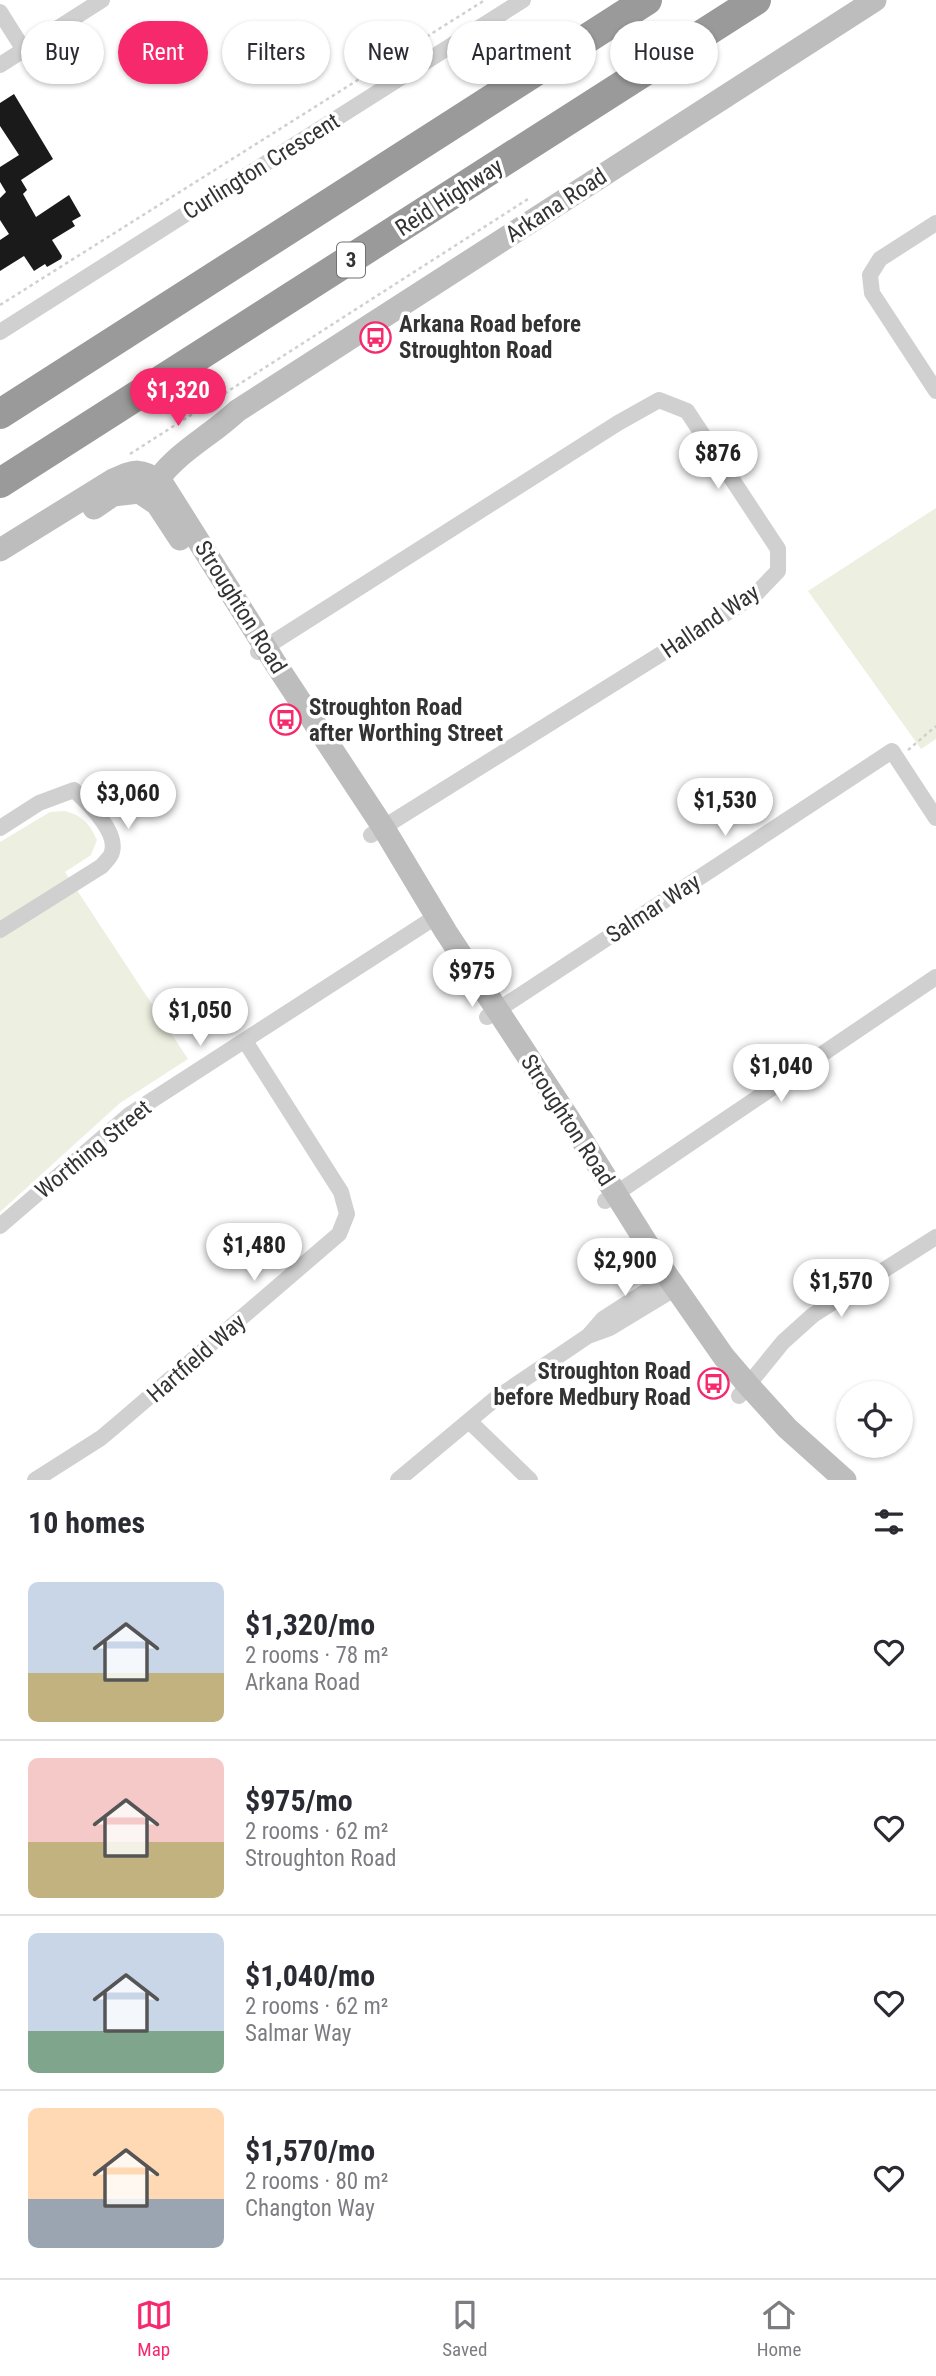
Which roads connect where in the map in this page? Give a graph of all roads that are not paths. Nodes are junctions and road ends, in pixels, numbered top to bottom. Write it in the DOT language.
graph roads {
  1 [pos="102,0"];
  2 [pos="523,0"];
  3 [pos="647,0"];
  4 [pos="756,0"];
  5 [pos="875,0"];
  6 [pos="0,12"];
  7 [pos="69,21"];
  8 [pos="21,45"];
  9 [pos="21,52"];
  10 [pos="0,65"];
  11 [pos="936,223"];
  12 [pos="0,332"];
  13 [pos="936,391"];
  14 [pos="0,414"];
  15 [pos="141,478"];
  16 [pos="0,483"];
  17 [pos="0,550"];
  18 [pos="0,567"];
  19 [pos="260,650"];
  20 [pos="936,818"];
  21 [pos="0,828"];
  22 [pos="377,831"];
  23 [pos="431,920"];
  24 [pos="0,930"];
  25 [pos="936,976"];
  26 [pos="493,1013"];
  27 [pos="245,1041"];
  28 [pos="610,1198"];
  29 [pos="0,1226"];
  30 [pos="936,1237"];
  31 [pos="666,1286"];
  32 [pos="744,1391"];
  33 [pos="469,1421"];
  34 [pos="35,1480"];
  35 [pos="398,1480"];
  36 [pos="530,1480"];
  37 [pos="825,1480"];
  38 [pos="845,1480"];
  1 -- 7 [label="street"];
  2 -- 12 [label="street, Curlington Crescent"];
  3 -- 14 [label="highway"];
  4 -- 16 [label="highway, Reid Highway / 3"];
  5 -- 15 [label="street, Arkana Road"];
  6 -- 8 [label="street"];
  9 -- 10 [label="street"];
  11 -- 13 [label="street"];
  15 -- 17 [label="street, Arkana Road"];
  15 -- 18 [label="street"];
  15 -- 19 [label="street, Stroughton Road"];
  19 -- 22 [label="street, Stroughton Road"];
  19 -- 22 [label="street, Halland Way"];
  20 -- 26 [label="street, Salmar Way"];
  21 -- 24 [label="street"];
  22 -- 23 [label="street, Stroughton Road"];
  23 -- 26 [label="street, Stroughton Road"];
  23 -- 27 [label="street, Worthing Street"];
  25 -- 28 [label="street"];
  26 -- 28 [label="street, Stroughton Road"];
  27 -- 29 [label="street, Worthing Street"];
  27 -- 34 [label="street, Hartfield Way"];
  28 -- 31 [label="street, Stroughton Road"];
  30 -- 32 [label="street"];
  31 -- 32 [label="street, Stroughton Road"];
  31 -- 33 [label="street"];
  32 -- 37 [label="street, Stroughton Road"];
  32 -- 38 [label="street, Stroughton Road"];
  33 -- 35 [label="street"];
  33 -- 36 [label="street"];
}
